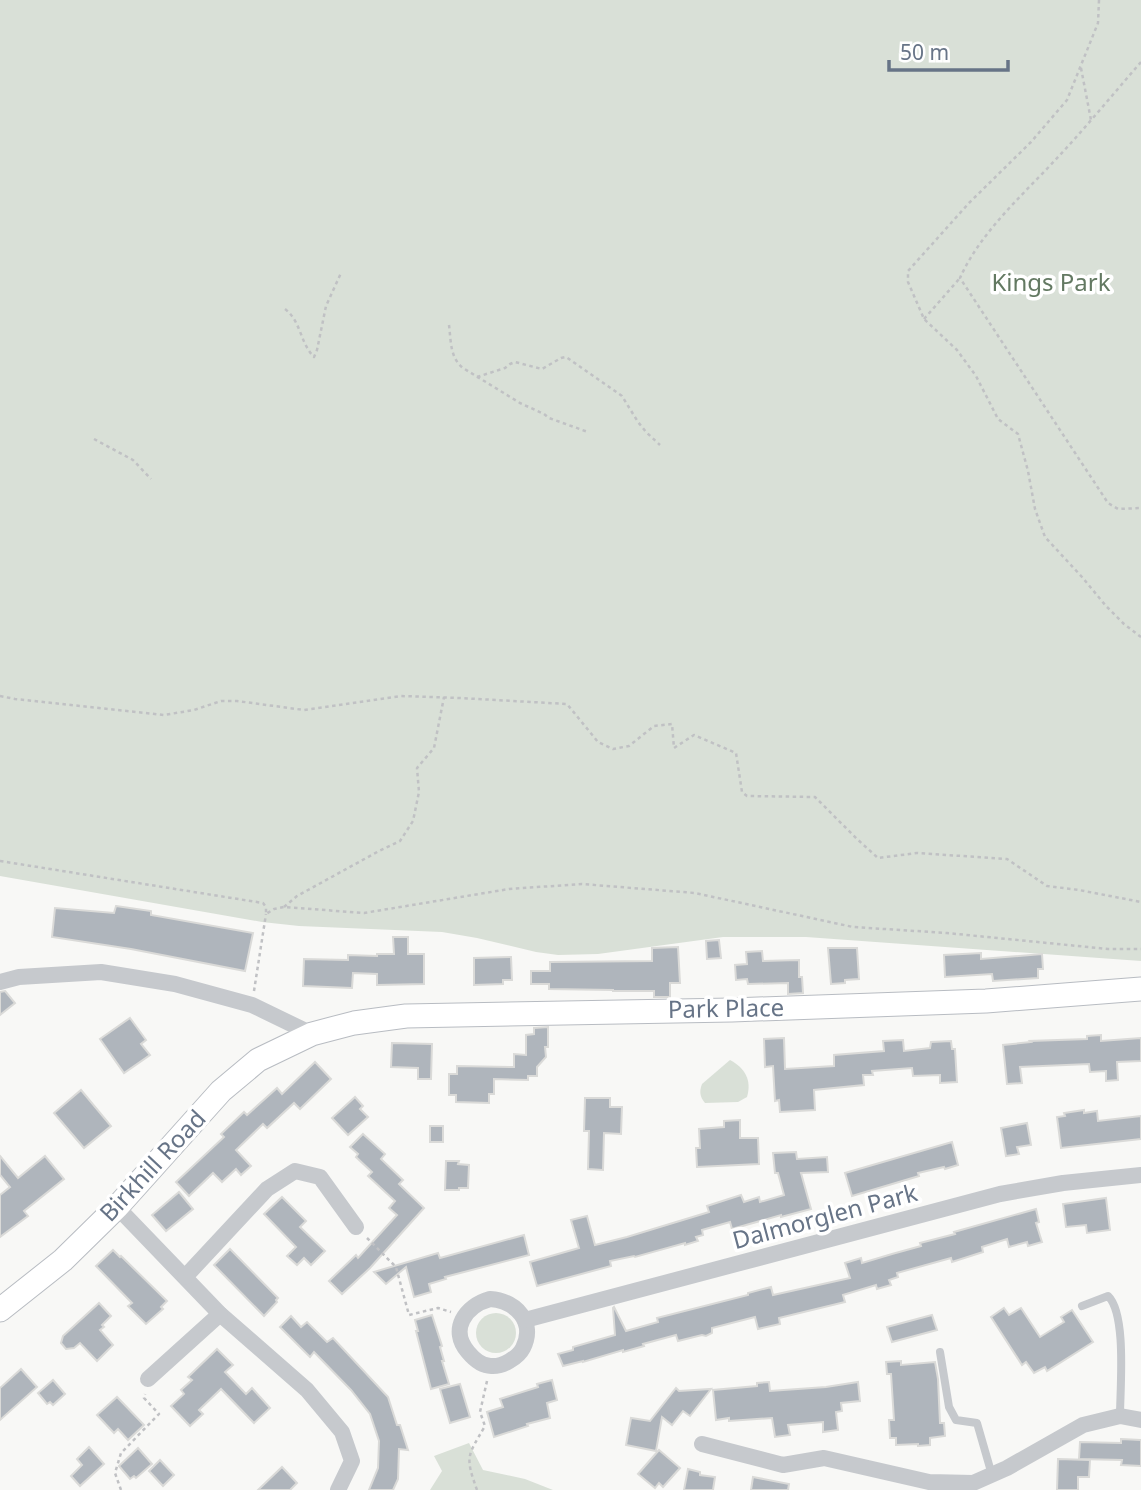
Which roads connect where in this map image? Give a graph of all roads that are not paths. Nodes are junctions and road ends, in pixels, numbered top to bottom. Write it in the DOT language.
graph roads {
  1 [pos="0,982"];
  2 [pos="1141,989"];
  3 [pos="312,1034"];
  4 [pos="1141,1175"];
  5 [pos="117,1207"];
  6 [pos="356,1227"];
  7 [pos="185,1278"];
  8 [pos="1082,1307"];
  9 [pos="0,1310"];
  10 [pos="220,1314"];
  11 [pos="525,1320"];
  12 [pos="940,1352"];
  13 [pos="148,1379"];
  14 [pos="1120,1416"];
  15 [pos="1141,1420"];
  16 [pos="702,1444"];
  17 [pos="992,1475"];
  18 [pos="338,1490"];
  1 -- 3 [label="street"];
  2 -- 3 [label="street, Park Place"];
  3 -- 5 [label="street, Birkhill Road"];
  4 -- 11 [label="street, Dalmorglen Park"];
  5 -- 7 [label="street"];
  5 -- 9 [label="street, Birkhill Road"];
  6 -- 7 [label="street"];
  7 -- 10 [label="street"];
  8 -- 14 [label="lane"];
  10 -- 13 [label="street"];
  10 -- 18 [label="street"];
  11 -- 11 [label="street"];
  12 -- 17 [label="lane"];
  14 -- 15 [label="street"];
  14 -- 17 [label="street"];
  16 -- 17 [label="street"];
}
